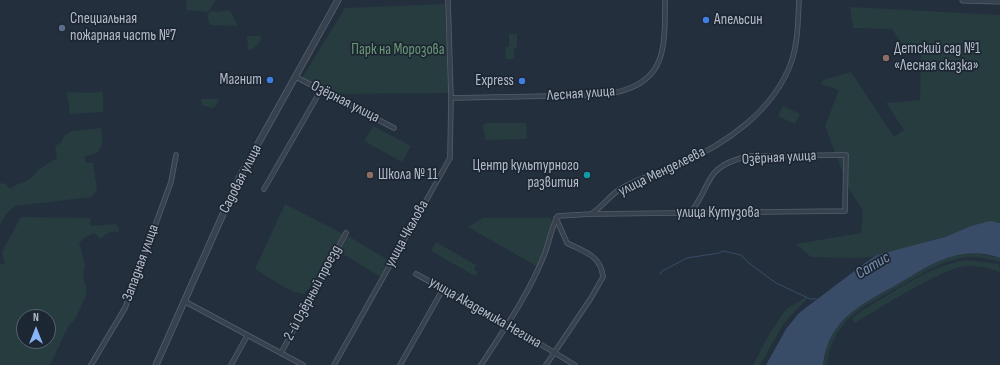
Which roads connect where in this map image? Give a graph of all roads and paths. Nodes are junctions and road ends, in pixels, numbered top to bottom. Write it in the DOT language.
graph roads {
  1 [pos="338,0"];
  2 [pos="448,0"];
  3 [pos="665,0"];
  4 [pos="799,0"];
  5 [pos="963,0"];
  6 [pos="1000,1"];
  7 [pos="296,76"];
  8 [pos="321,90"];
  9 [pos="451,98"];
  10 [pos="394,128"];
  11 [pos="176,155"];
  12 [pos="264,189"];
  13 [pos="845,211"];
  14 [pos="691,212"];
  15 [pos="591,214"];
  16 [pos="556,218"];
  17 [pos="346,233"];
  18 [pos="416,274"];
  19 [pos="443,289"];
  20 [pos="184,301"];
  21 [pos="507,324"];
  22 [pos="247,336"];
  23 [pos="281,353"];
  24 [pos="553,353"];
  25 [pos="91,365"];
  26 [pos="156,365"];
  27 [pos="231,365"];
  28 [pos="303,365"];
  29 [pos="334,365"];
  30 [pos="400,365"];
  31 [pos="481,365"];
  32 [pos="546,365"];
  33 [pos="575,365"];
  1 -- 7 [label="street, Садовая улица"];
  2 -- 9 [label="street, улица Чкалова"];
  3 -- 9 [label="street, Лесная улица"];
  4 -- 15 [label="street, улица Менделеева"];
  5 -- 6 [label="street"];
  7 -- 8 [label="street, Озёрная улица"];
  7 -- 20 [label="street, Садовая улица"];
  8 -- 10 [label="street, Озёрная улица"];
  8 -- 12 [label="street"];
  9 -- 29 [label="street, улица Чкалова"];
  11 -- 25 [label="street, Западная улица"];
  13 -- 14 [label="street, улица Кутузова"];
  13 -- 14 [label="street, Озёрная улица"];
  14 -- 15 [label="street, улица Кутузова"];
  15 -- 16 [label="street"];
  16 -- 21 [label="street"];
  16 -- 24 [label="street"];
  17 -- 23 [label="street, 2-й Озёрный проезд"];
  18 -- 19 [label="street, улица Академика Негина"];
  19 -- 21 [label="street, улица Академика Негина"];
  19 -- 30 [label="street"];
  20 -- 22 [label="street"];
  20 -- 26 [label="street, Садовая улица"];
  21 -- 24 [label="street, улица Академика Негина"];
  21 -- 31 [label="street"];
  22 -- 23 [label="street"];
  22 -- 27 [label="street"];
  23 -- 28 [label="street"];
  24 -- 32 [label="street"];
  24 -- 33 [label="street, улица Академика Негина"];
}
